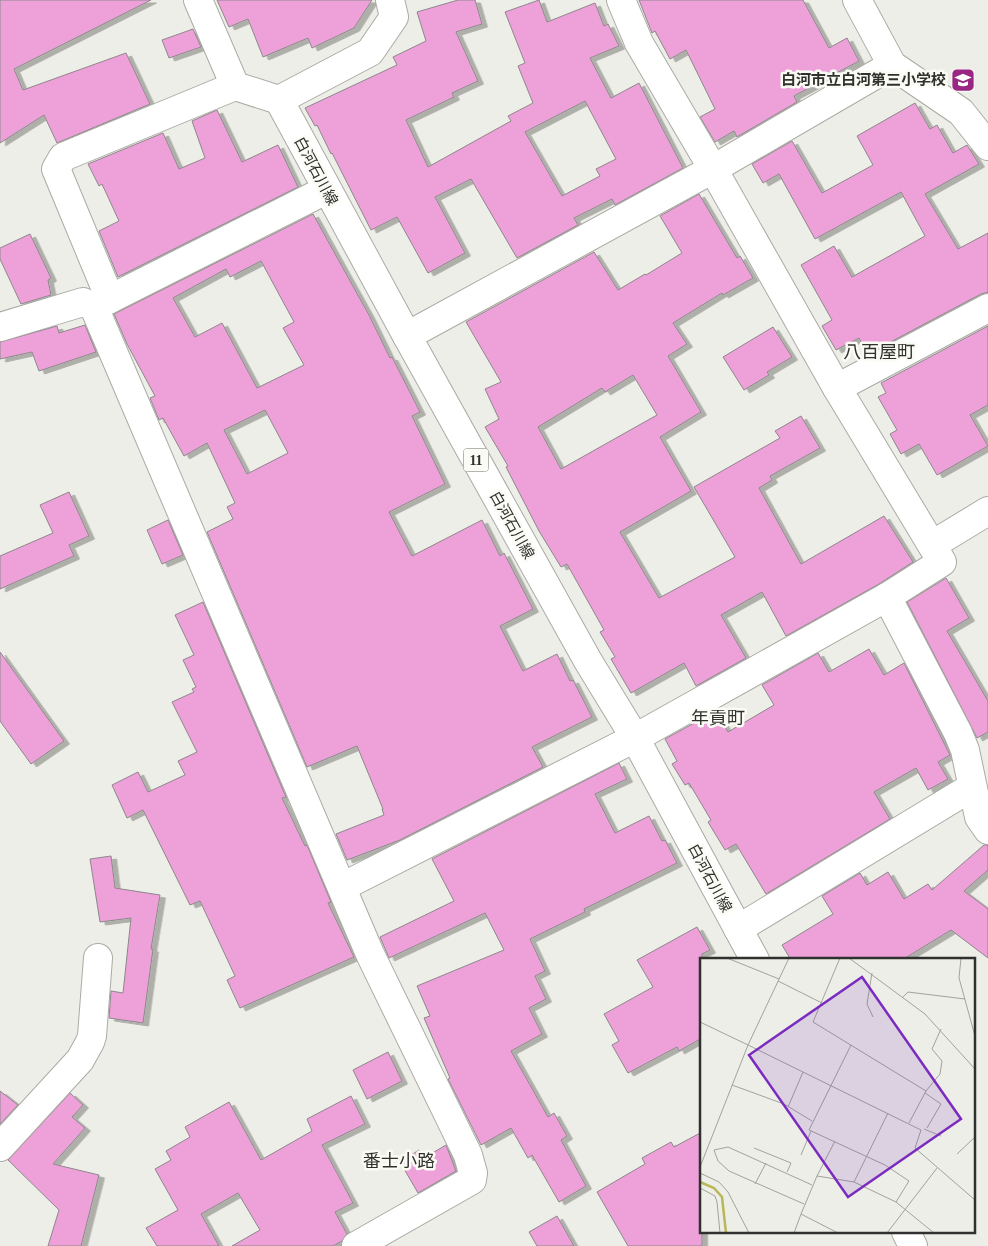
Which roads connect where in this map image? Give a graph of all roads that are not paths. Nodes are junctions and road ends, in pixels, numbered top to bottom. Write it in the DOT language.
graph roads {
  1 [pos="198,0"];
  2 [pos="390,0"];
  3 [pos="621,0"];
  4 [pos="857,0"];
  5 [pos="892,65"];
  6 [pos="235,86"];
  7 [pos="279,100"];
  8 [pos="988,146"];
  9 [pos="713,169"];
  10 [pos="326,190"];
  11 [pos="102,303"];
  12 [pos="988,308"];
  13 [pos="0,327"];
  14 [pos="407,336"];
  15 [pos="837,388"];
  16 [pos="988,511"];
  17 [pos="932,545"];
  18 [pos="887,597"];
  19 [pos="635,738"];
  20 [pos="972,786"];
  21 [pos="988,830"];
  22 [pos="342,887"];
  23 [pos="738,929"];
  24 [pos="98,958"];
  25 [pos="753,958"];
  26 [pos="0,1147"];
  27 [pos="907,1234"];
  28 [pos="356,1246"];
  29 [pos="913,1246"];
  1 -- 6 [label="street"];
  2 -- 7 [label="street"];
  3 -- 9 [label="street"];
  4 -- 5 [label="street"];
  5 -- 8 [label="street"];
  5 -- 9 [label="street"];
  6 -- 7 [label="street"];
  6 -- 11 [label="street"];
  7 -- 10 [label="street, 白河石川線 / 11"];
  9 -- 14 [label="street"];
  9 -- 15 [label="street"];
  10 -- 11 [label="street"];
  10 -- 14 [label="street, 白河石川線 / 11"];
  11 -- 13 [label="street"];
  11 -- 22 [label="street"];
  12 -- 15 [label="street"];
  14 -- 19 [label="street, 白河石川線 / 11"];
  15 -- 17 [label="street"];
  16 -- 17 [label="street"];
  17 -- 18 [label="street"];
  18 -- 19 [label="street"];
  18 -- 20 [label="street"];
  19 -- 22 [label="street"];
  19 -- 23 [label="street, 白河石川線 / 11"];
  20 -- 21 [label="street"];
  20 -- 23 [label="street"];
  22 -- 28 [label="street"];
  23 -- 25 [label="street, 白河石川線 / 11"];
  24 -- 26 [label="street"];
  27 -- 29 [label="street"];
}
